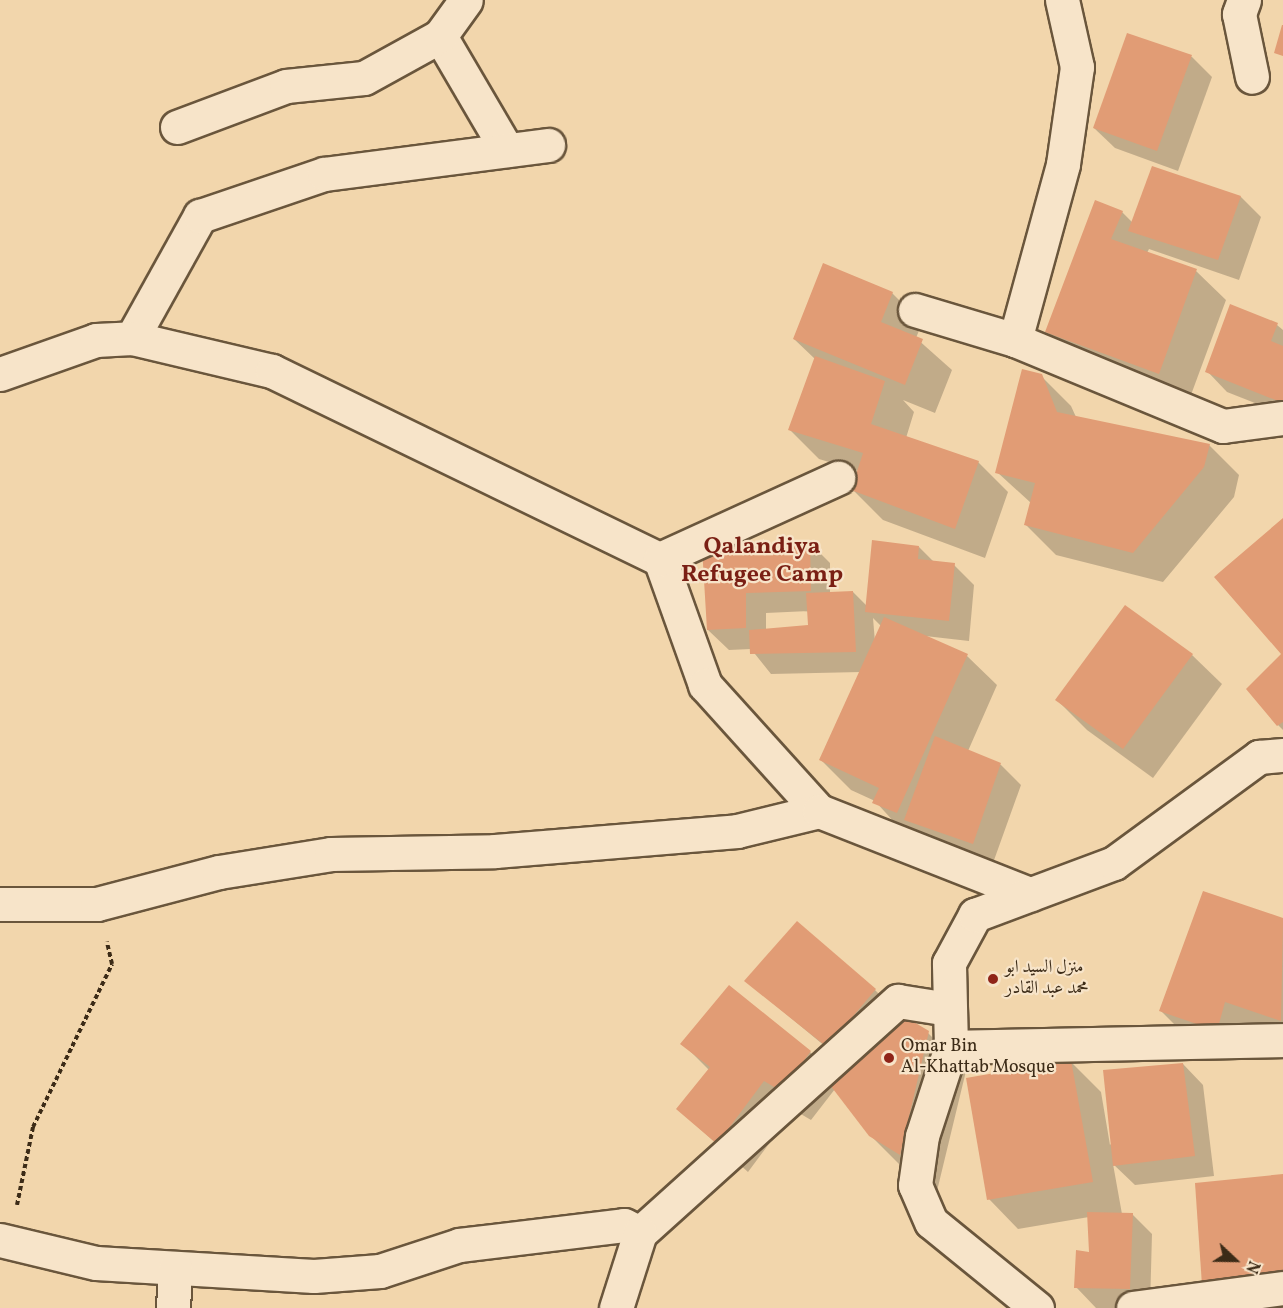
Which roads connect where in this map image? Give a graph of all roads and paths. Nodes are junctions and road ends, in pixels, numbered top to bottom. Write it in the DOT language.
graph roads {
  1 [pos="466,0"];
  2 [pos="1062,0"];
  3 [pos="1244,0"];
  4 [pos="440,36"];
  5 [pos="1252,77"];
  6 [pos="177,127"];
  7 [pos="548,145"];
  8 [pos="507,150"];
  9 [pos="915,310"];
  10 [pos="132,338"];
  11 [pos="1015,340"];
  12 [pos="0,374"];
  13 [pos="1283,418"];
  14 [pos="838,478"];
  15 [pos="660,559"];
  16 [pos="1283,756"];
  17 [pos="819,812"];
  18 [pos="1030,894"];
  19 [pos="0,904"];
  20 [pos="97,904"];
  21 [pos="948,1009"];
  22 [pos="1283,1040"];
  23 [pos="951,1047"];
  24 [pos="640,1233"];
  25 [pos="4,1240"];
  26 [pos="175,1268"];
  27 [pos="1283,1288"];
  28 [pos="173,1308"];
  29 [pos="616,1308"];
  30 [pos="1037,1308"];
  31 [pos="1133,1308"];
  1 -- 4 [label="street"];
  2 -- 11 [label="street"];
  3 -- 5 [label="street"];
  4 -- 6 [label="street"];
  4 -- 8 [label="street"];
  7 -- 8 [label="street"];
  8 -- 10 [label="street"];
  9 -- 11 [label="street"];
  10 -- 12 [label="street"];
  10 -- 15 [label="street"];
  11 -- 13 [label="street"];
  14 -- 15 [label="street"];
  15 -- 17 [label="street"];
  16 -- 18 [label="street"];
  17 -- 18 [label="street"];
  17 -- 20 [label="street"];
  18 -- 21 [label="street"];
  19 -- 20 [label="street"];
  20 -- 25 [label="path"];
  21 -- 23 [label="street"];
  21 -- 24 [label="street"];
  22 -- 23 [label="street"];
  23 -- 30 [label="street"];
  24 -- 26 [label="street"];
  24 -- 29 [label="street"];
  25 -- 26 [label="street"];
  26 -- 28 [label="street"];
  27 -- 31 [label="street"];
}
